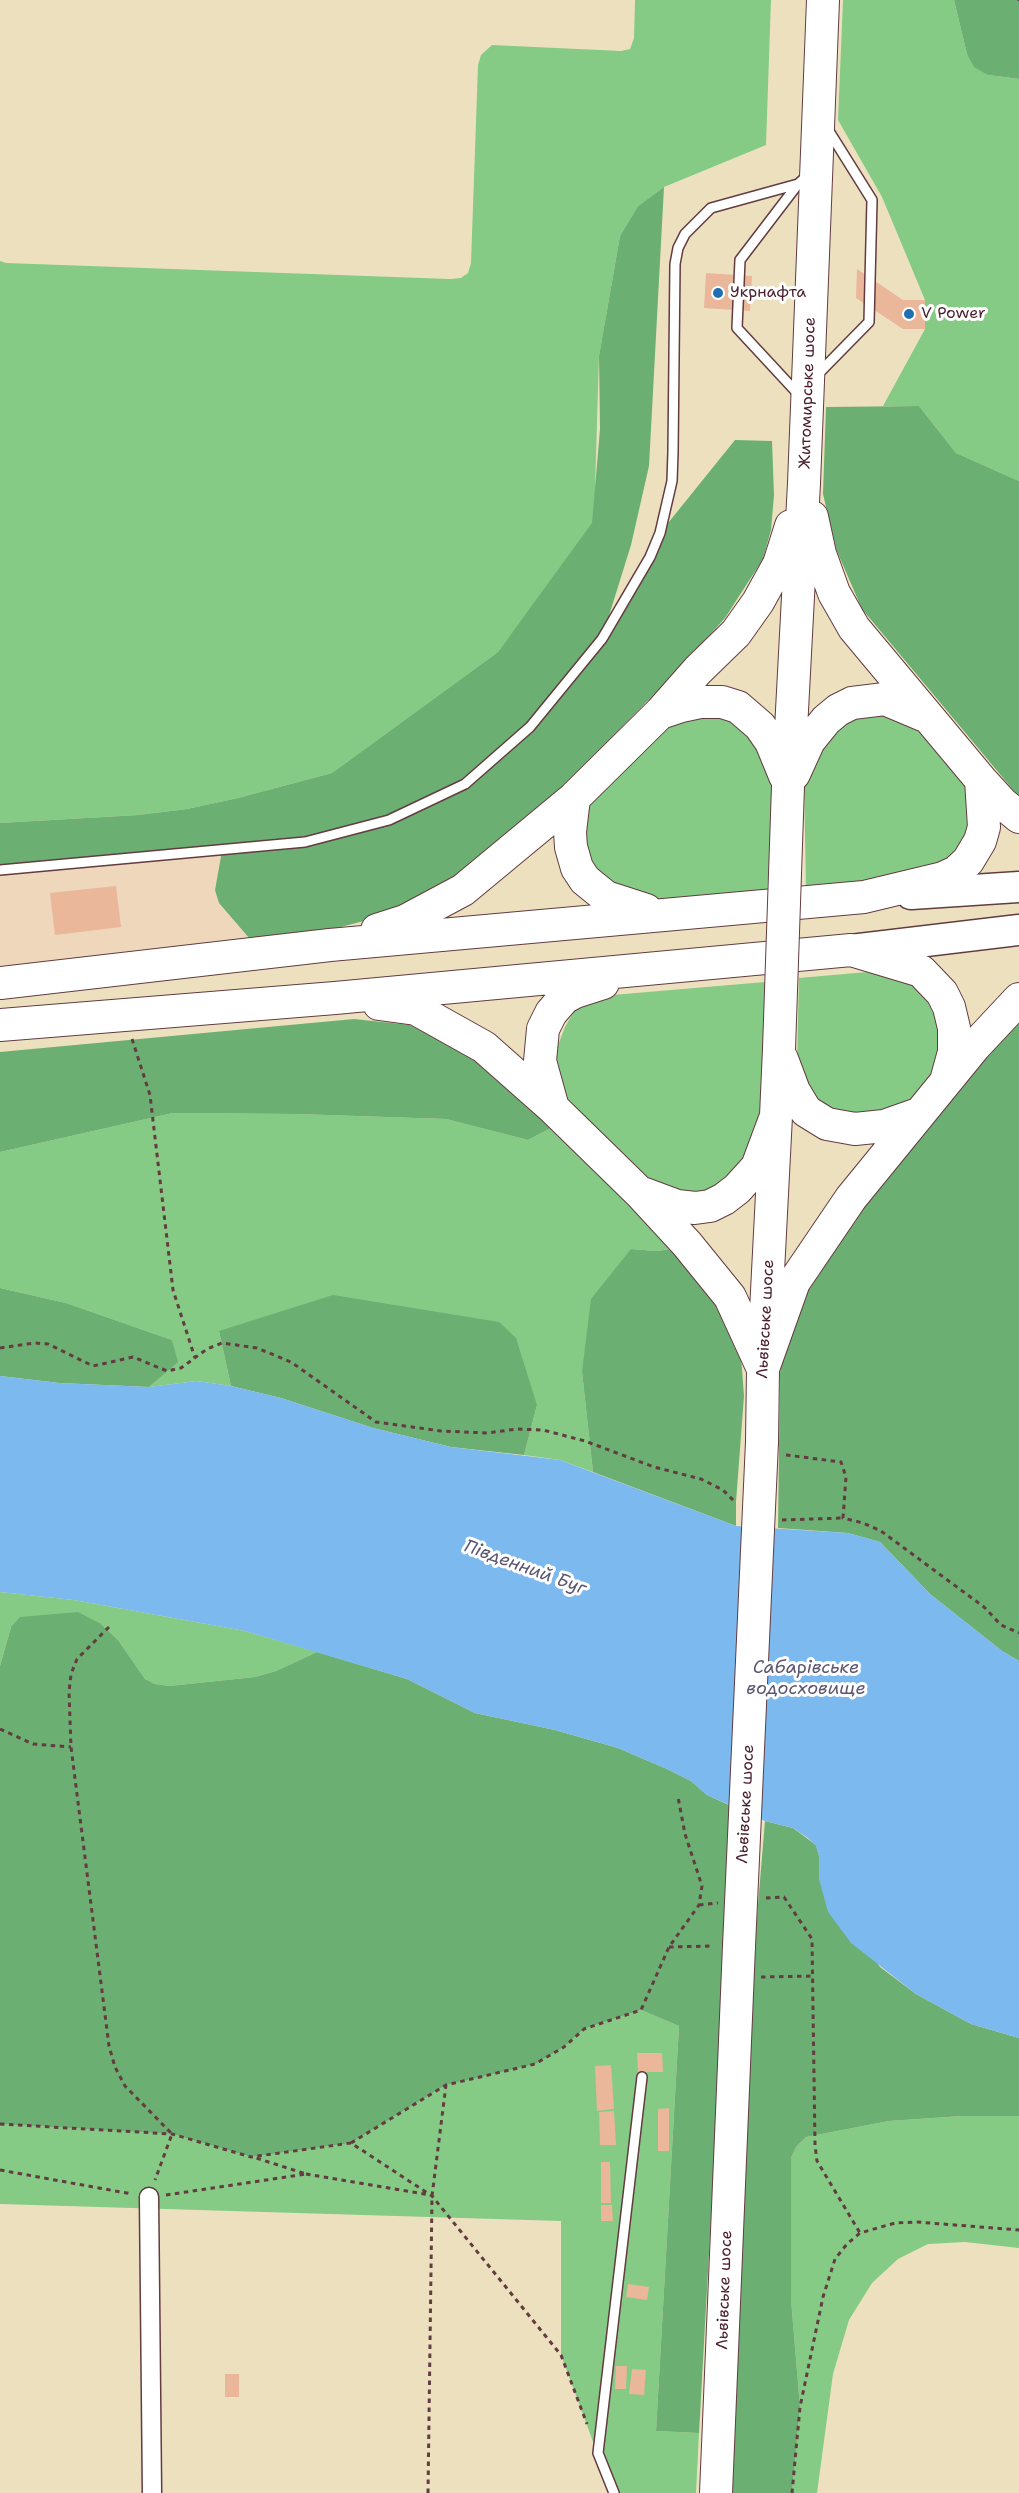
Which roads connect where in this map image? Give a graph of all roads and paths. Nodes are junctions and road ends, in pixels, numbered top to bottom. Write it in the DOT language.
graph roads {
  1 [pos="823,0"];
  2 [pos="819,114"];
  3 [pos="807,176"];
  4 [pos="808,394"];
  5 [pos="804,483"];
  6 [pos="660,713"];
  7 [pos="931,719"];
  8 [pos="981,780"];
  9 [pos="788,786"];
  10 [pos="574,798"];
  11 [pos="1019,817"];
  12 [pos="0,870"];
  13 [pos="1019,886"];
  14 [pos="864,897"];
  15 [pos="665,914"];
  16 [pos="1019,930"];
  17 [pos="330,945"];
  18 [pos="851,950"];
  19 [pos="656,967"];
  20 [pos="0,983"];
  21 [pos="335,998"];
  22 [pos="1019,999"];
  23 [pos="123,1014"];
  24 [pos="0,1025"];
  25 [pos="779,1049"];
  26 [pos="946,1081"];
  27 [pos="553,1108"];
  28 [pos="918,1114"];
  29 [pos="776,1116"];
  30 [pos="639,1192"];
  31 [pos="0,1348"];
  32 [pos="195,1358"];
  33 [pos="763,1369"];
  34 [pos="770,1448"];
  35 [pos="735,1510"];
  36 [pos="843,1518"];
  37 [pos="777,1520"];
  38 [pos="109,1627"];
  39 [pos="1019,1633"];
  40 [pos="0,1729"];
  41 [pos="71,1748"];
  42 [pos="678,1797"];
  43 [pos="762,1899"];
  44 [pos="720,1903"];
  45 [pos="699,1905"];
  46 [pos="739,1946"];
  47 [pos="669,1947"];
  48 [pos="813,1976"];
  49 [pos="754,1977"];
  50 [pos="642,2077"];
  51 [pos="446,2085"];
  52 [pos="0,2124"];
  53 [pos="172,2134"];
  54 [pos="351,2143"];
  55 [pos="251,2157"];
  56 [pos="0,2170"];
  57 [pos="306,2174"];
  58 [pos="432,2196"];
  59 [pos="149,2197"];
  60 [pos="1019,2230"];
  61 [pos="860,2233"];
  62 [pos="598,2453"];
  63 [pos="152,2493"];
  64 [pos="428,2493"];
  65 [pos="614,2493"];
  66 [pos="716,2493"];
  67 [pos="792,2493"];
  1 -- 2 [label="highway, Житомирське шосе"];
  2 -- 3 [label="highway, Житомирське шосе"];
  2 -- 4 [label="lane"];
  3 -- 4 [label="highway, Житомирське шосе"];
  3 -- 4 [label="lane"];
  3 -- 12 [label="lane"];
  4 -- 5 [label="highway, Житомирське шосе"];
  5 -- 6 [label="highway"];
  5 -- 7 [label="highway"];
  5 -- 9 [label="highway, Житомирське шосе"];
  6 -- 9 [label="highway"];
  6 -- 10 [label="highway"];
  7 -- 8 [label="highway"];
  7 -- 9 [label="highway"];
  8 -- 11 [label="highway"];
  8 -- 14 [label="highway"];
  9 -- 25 [label="highway, bridge"];
  10 -- 15 [label="highway"];
  10 -- 17 [label="highway"];
  13 -- 14 [label="main road"];
  14 -- 15 [label="highway"];
  15 -- 17 [label="highway"];
  16 -- 18 [label="main road"];
  17 -- 20 [label="highway"];
  18 -- 19 [label="highway"];
  18 -- 26 [label="highway"];
  19 -- 21 [label="highway"];
  19 -- 27 [label="highway"];
  21 -- 23 [label="highway"];
  21 -- 27 [label="highway"];
  22 -- 26 [label="highway"];
  23 -- 24 [label="highway"];
  23 -- 32 [label="path"];
  25 -- 28 [label="highway"];
  25 -- 29 [label="highway, Львівське шосе"];
  26 -- 28 [label="highway"];
  27 -- 30 [label="highway"];
  28 -- 33 [label="highway"];
  29 -- 30 [label="highway"];
  29 -- 33 [label="highway, Львівське шосе"];
  30 -- 33 [label="highway"];
  31 -- 32 [label="path"];
  32 -- 35 [label="path"];
  33 -- 34 [label="highway, Львівське шосе"];
  34 -- 36 [label="path"];
  34 -- 46 [label="highway, Львівське шосе, bridge"];
  36 -- 37 [label="path"];
  36 -- 39 [label="path"];
  38 -- 41 [label="path"];
  40 -- 41 [label="path"];
  41 -- 53 [label="path"];
  42 -- 45 [label="path"];
  43 -- 48 [label="path"];
  44 -- 45 [label="path"];
  45 -- 47 [label="path"];
  46 -- 47 [label="path"];
  46 -- 66 [label="highway, Львівське шосе"];
  47 -- 51 [label="path"];
  48 -- 49 [label="path"];
  48 -- 61 [label="path"];
  50 -- 62 [label="lane"];
  51 -- 54 [label="path"];
  51 -- 58 [label="path"];
  52 -- 53 [label="path"];
  53 -- 55 [label="path"];
  53 -- 59 [label="path"];
  54 -- 55 [label="path"];
  54 -- 58 [label="path"];
  55 -- 57 [label="path"];
  56 -- 59 [label="path"];
  57 -- 58 [label="path"];
  57 -- 59 [label="path"];
  58 -- 62 [label="path"];
  58 -- 64 [label="path"];
  59 -- 63 [label="street"];
  60 -- 61 [label="path"];
  61 -- 67 [label="path"];
  62 -- 65 [label="lane"];
}
